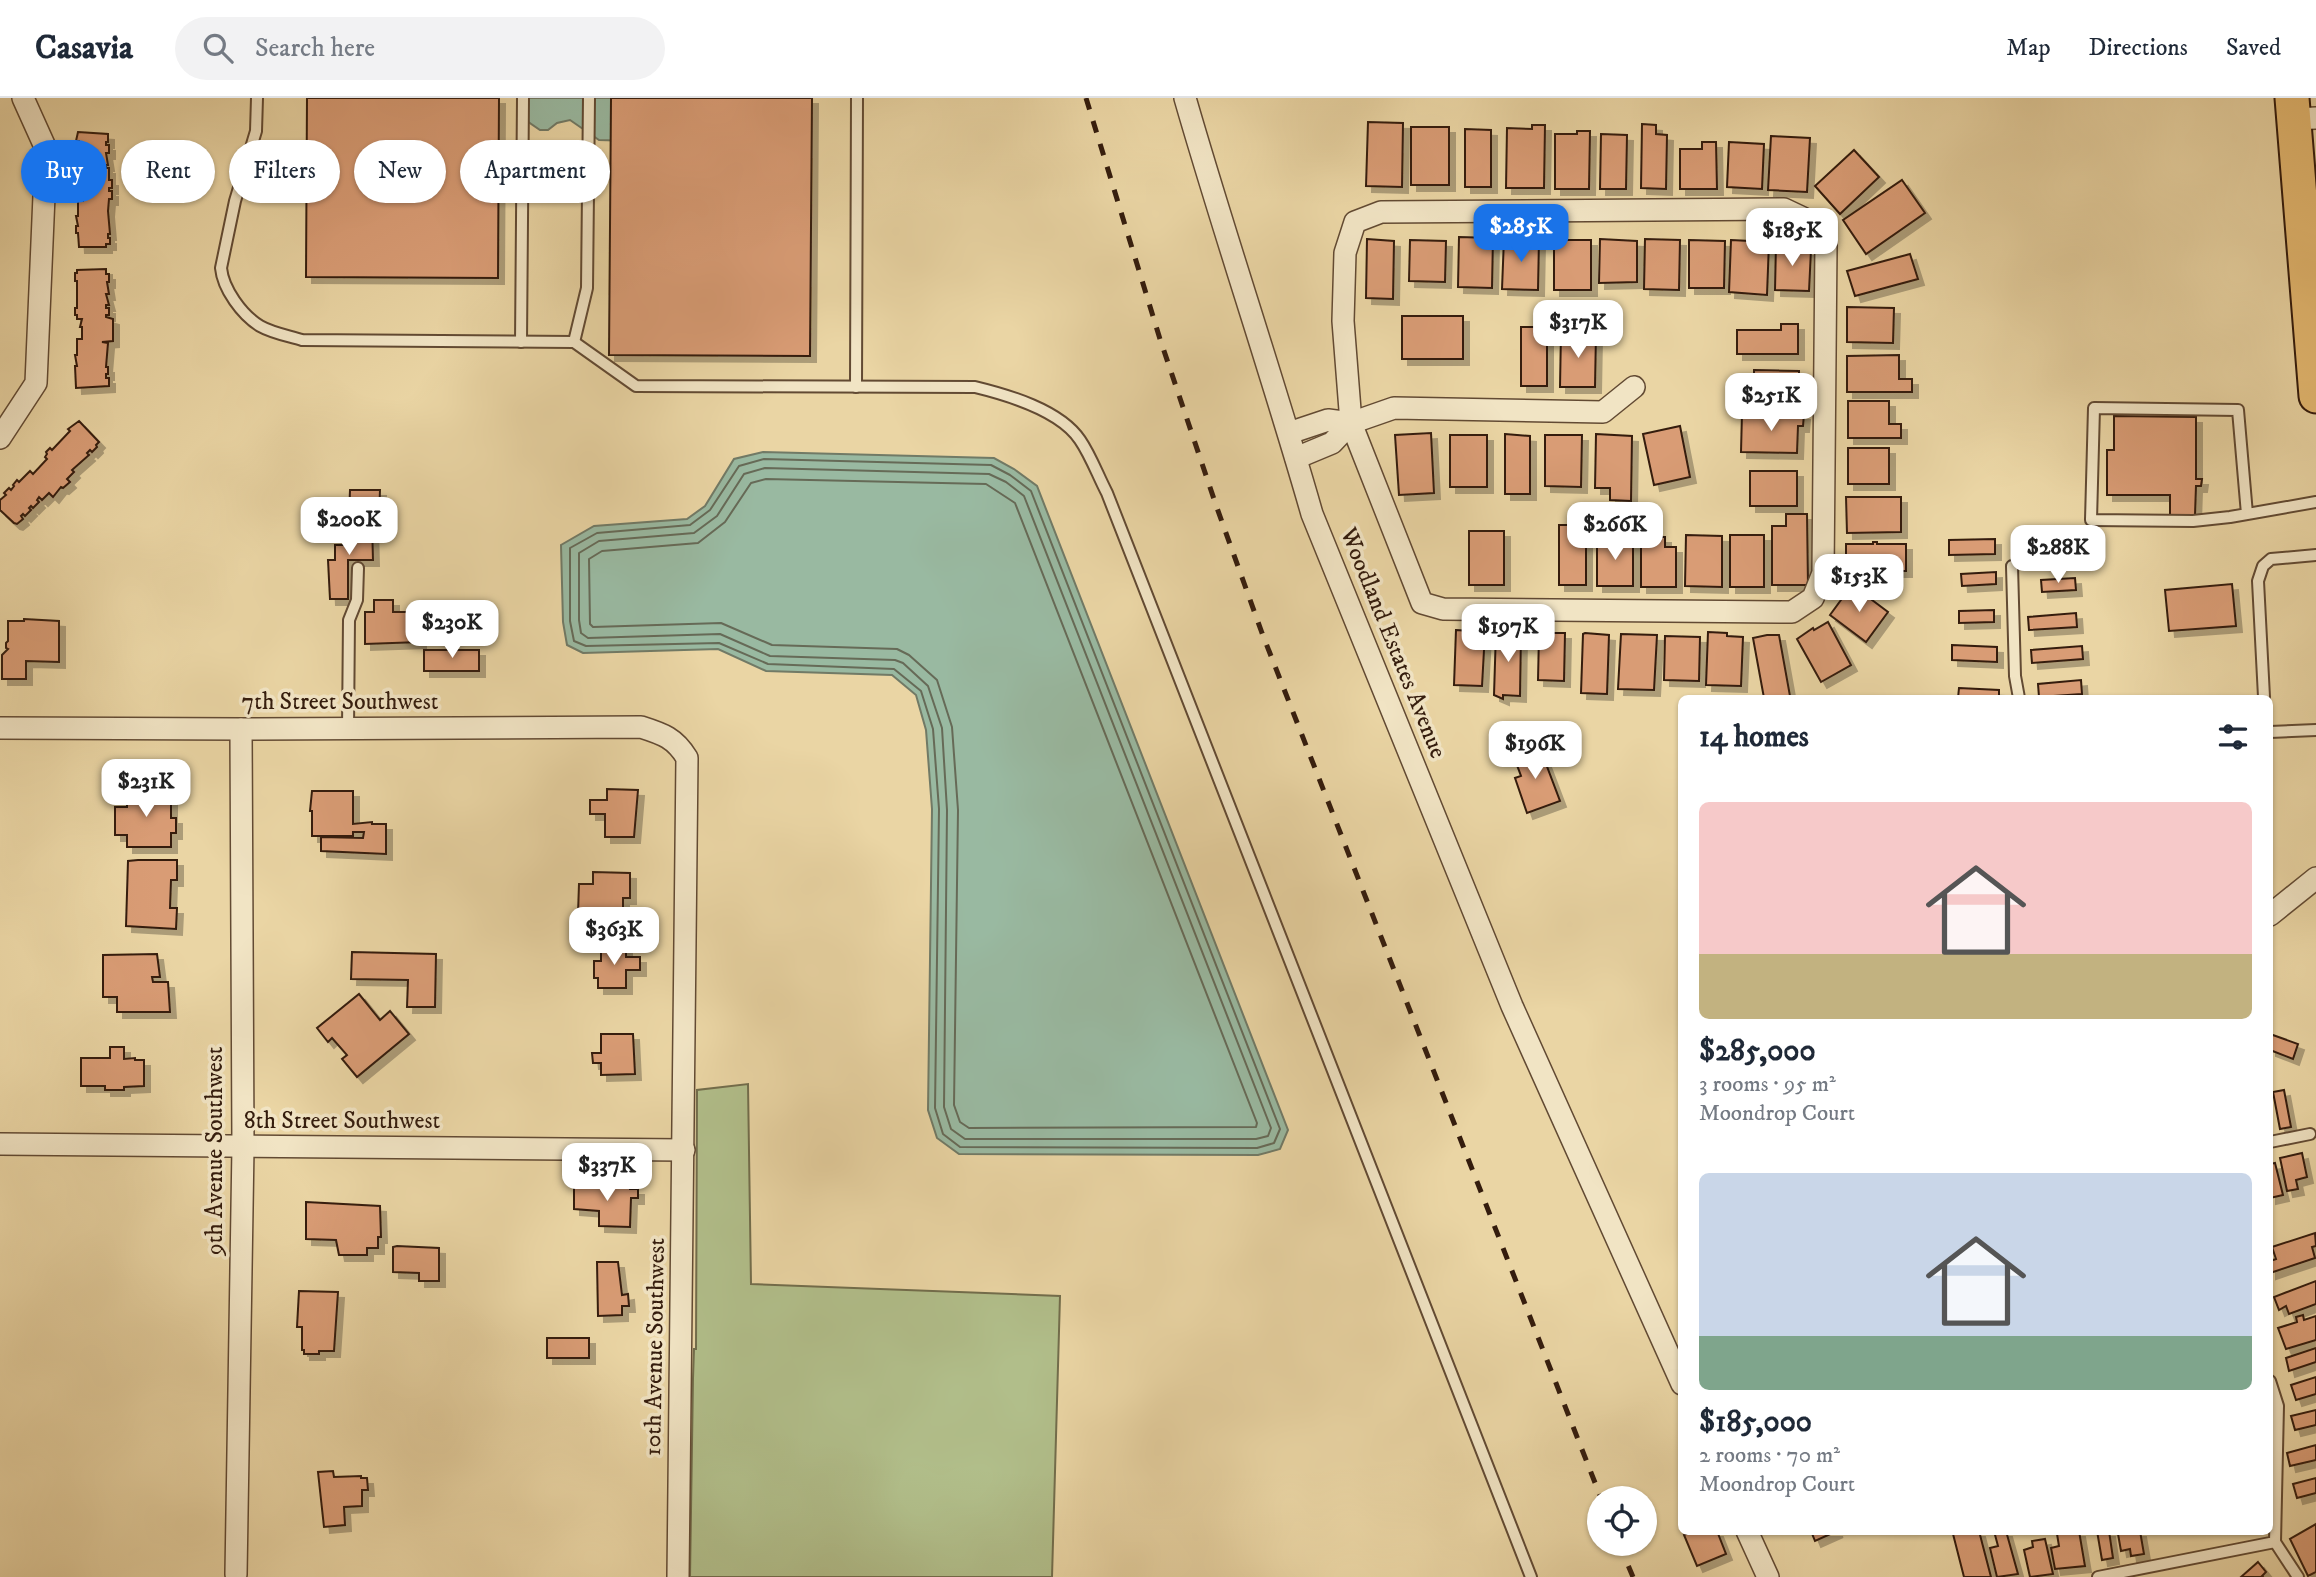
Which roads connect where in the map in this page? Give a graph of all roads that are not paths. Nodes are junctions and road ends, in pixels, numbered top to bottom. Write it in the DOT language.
graph roads {
  1 [pos="23,98"];
  2 [pos="257,98"];
  3 [pos="523,98"];
  4 [pos="589,98"];
  5 [pos="857,98"];
  6 [pos="1185,98"];
  7 [pos="2301,112"];
  8 [pos="521,342"];
  9 [pos="574,342"];
  10 [pos="856,387"];
  11 [pos="1634,387"];
  12 [pos="2316,396"];
  13 [pos="1351,423"];
  14 [pos="1289,433"];
  15 [pos="0,438"];
  16 [pos="1296,458"];
  17 [pos="2316,502"];
  18 [pos="2247,514"];
  19 [pos="2316,555"];
  20 [pos="2012,566"];
  21 [pos="358,568"];
  22 [pos="2018,695"];
  23 [pos="2264,695"];
  24 [pos="0,728"];
  25 [pos="241,729"];
  26 [pos="348,729"];
  27 [pos="2316,730"];
  28 [pos="2273,732"];
  29 [pos="677,743"];
  30 [pos="2316,878"];
  31 [pos="2273,913"];
  32 [pos="2310,1134"];
  33 [pos="2273,1141"];
  34 [pos="0,1143"];
  35 [pos="243,1147"];
  36 [pos="684,1150"];
  37 [pos="1678,1373"];
  38 [pos="2273,1390"];
  39 [pos="1749,1535"];
  40 [pos="2275,1542"];
  41 [pos="236,1574"];
  42 [pos="678,1577"];
  43 [pos="1531,1577"];
  44 [pos="1768,1577"];
  45 [pos="2098,1577"];
  46 [pos="2298,1577"];
  1 -- 15 [label="street"];
  2 -- 8 [label="lane"];
  3 -- 8 [label="lane"];
  4 -- 9 [label="lane"];
  5 -- 10 [label="lane"];
  6 -- 14 [label="street, Woodland Estates Avenue"];
  7 -- 12 [label="main road"];
  8 -- 9 [label="lane"];
  9 -- 10 [label="lane"];
  10 -- 43 [label="lane"];
  11 -- 13 [label="street"];
  13 -- 13 [label="street"];
  13 -- 14 [label="street"];
  13 -- 16 [label="street"];
  14 -- 16 [label="street, Woodland Estates Avenue"];
  16 -- 37 [label="street, Woodland Estates Avenue"];
  17 -- 18 [label="lane"];
  18 -- 18 [label="lane"];
  19 -- 23 [label="lane"];
  20 -- 22 [label="lane"];
  21 -- 26 [label="lane"];
  24 -- 25 [label="street, 7th Street Southwest"];
  25 -- 26 [label="street, 7th Street Southwest"];
  25 -- 35 [label="street, 9th Avenue Southwest"];
  26 -- 29 [label="street, 7th Street Southwest"];
  27 -- 28 [label="lane"];
  29 -- 36 [label="street, 10th Avenue Southwest"];
  30 -- 31 [label="street"];
  32 -- 33 [label="lane"];
  34 -- 35 [label="street, 8th Street Southwest"];
  35 -- 36 [label="street, 8th Street Southwest"];
  35 -- 41 [label="street, 9th Avenue Southwest"];
  36 -- 42 [label="street, 10th Avenue Southwest"];
  38 -- 40 [label="lane"];
  39 -- 44 [label="street"];
  40 -- 45 [label="lane"];
  40 -- 46 [label="lane"];
}
